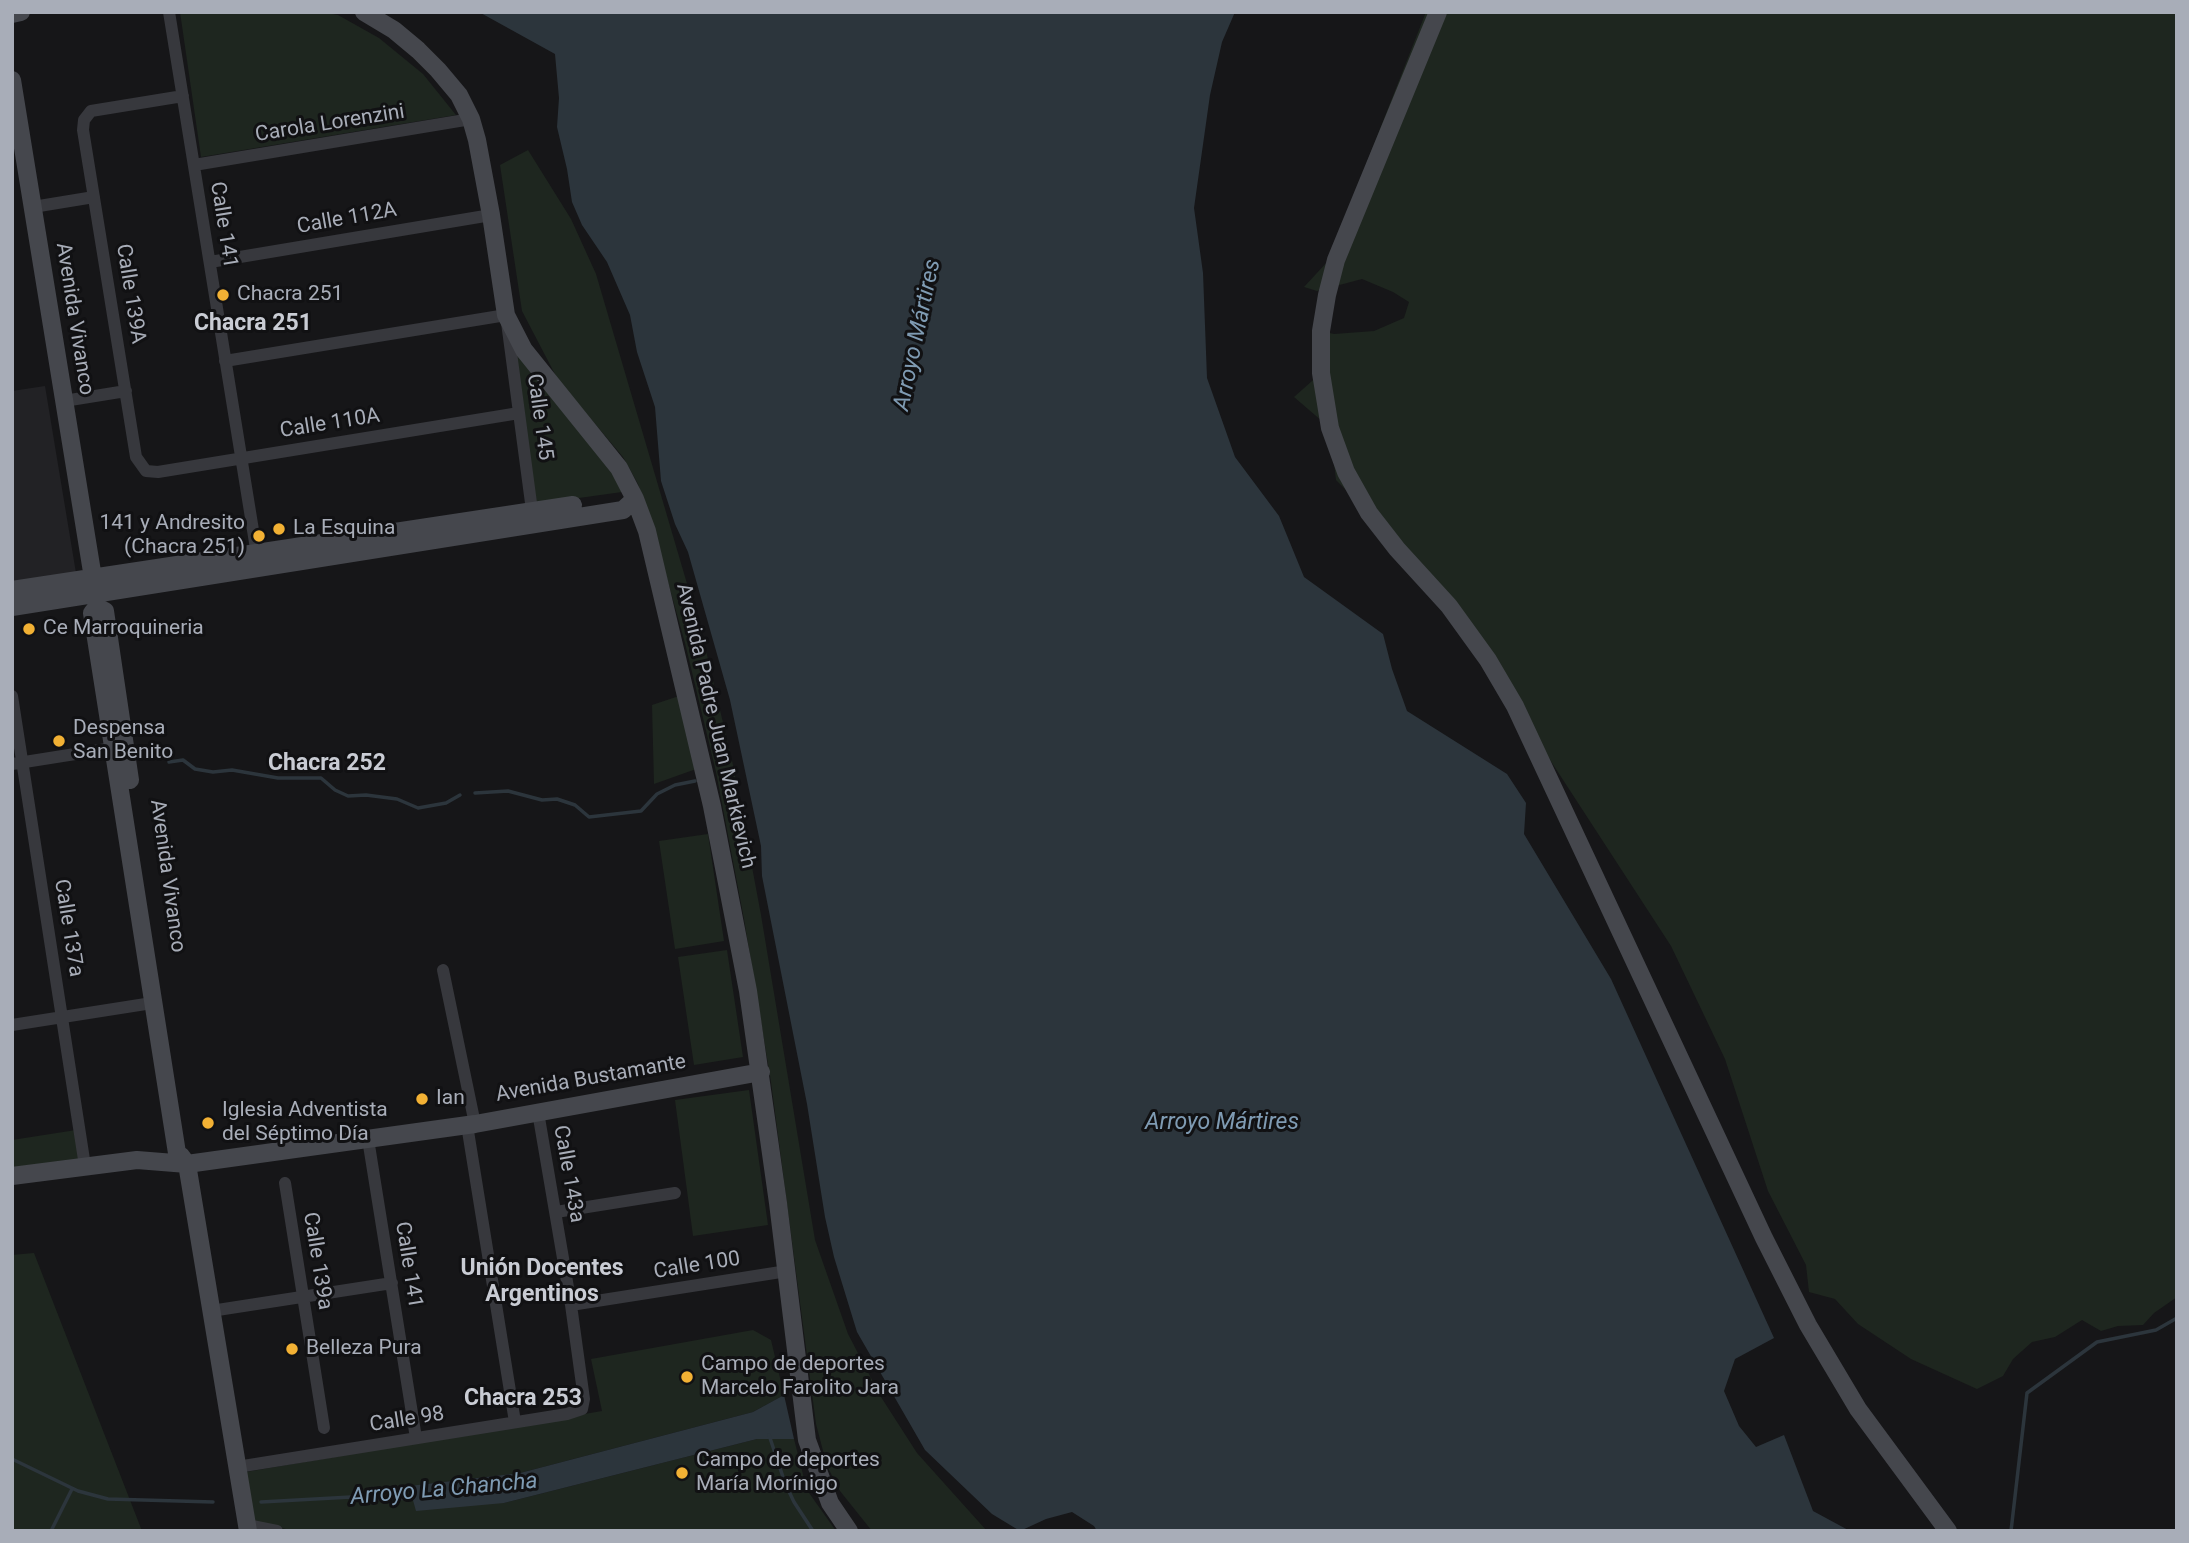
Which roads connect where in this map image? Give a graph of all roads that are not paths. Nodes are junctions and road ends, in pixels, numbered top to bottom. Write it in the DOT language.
graph roads {
  1 [pos="21,12"];
  2 [pos="169,12"];
  3 [pos="363,12"];
  4 [pos="1438,12"];
  5 [pos="12,14"];
  6 [pos="12,80"];
  7 [pos="183,96"];
  8 [pos="471,119"];
  9 [pos="194,165"];
  10 [pos="94,197"];
  11 [pos="33,207"];
  12 [pos="491,215"];
  13 [pos="209,262"];
  14 [pos="506,315"];
  15 [pos="225,360"];
  16 [pos="126,391"];
  17 [pos="64,401"];
  18 [pos="519,413"];
  19 [pos="241,458"];
  20 [pos="146,471"];
  21 [pos="635,499"];
  22 [pos="533,517"];
  23 [pos="258,561"];
  24 [pos="12,590"];
  25 [pos="95,593"];
  26 [pos="12,607"];
  27 [pos="12,696"];
  28 [pos="113,748"];
  29 [pos="17,764"];
  30 [pos="443,970"];
  31 [pos="152,1003"];
  32 [pos="62,1017"];
  33 [pos="12,1025"];
  34 [pos="761,1072"];
  35 [pos="538,1112"];
  36 [pos="471,1124"];
  37 [pos="368,1139"];
  38 [pos="184,1160"];
  39 [pos="85,1166"];
  40 [pos="12,1177"];
  41 [pos="285,1183"];
  42 [pos="675,1194"];
  43 [pos="556,1212"];
  44 [pos="787,1271"];
  45 [pos="391,1283"];
  46 [pos="303,1297"];
  47 [pos="571,1305"];
  48 [pos="211,1311"];
  49 [pos="582,1409"];
  50 [pos="515,1422"];
  51 [pos="324,1428"];
  52 [pos="416,1438"];
  53 [pos="237,1467"];
  54 [pos="247,1528"];
  55 [pos="277,1531"];
  56 [pos="849,1531"];
  57 [pos="1948,1531"];
  1 -- 5 [label="main road"];
  2 -- 7 [label="street, Calle 141"];
  3 -- 8 [label="main road, Avenida Padre Juan Markievich"];
  4 -- 57 [label="main road"];
  6 -- 11 [label="main road, Avenida Vivanco"];
  7 -- 9 [label="street, Calle 141"];
  7 -- 10 [label="street, Calle 139A"];
  8 -- 9 [label="street, Carola Lorenzini"];
  8 -- 12 [label="main road, Avenida Padre Juan Markievich"];
  9 -- 13 [label="street, Calle 141"];
  10 -- 11 [label="street"];
  10 -- 16 [label="street, Calle 139A"];
  11 -- 17 [label="main road, Avenida Vivanco"];
  12 -- 13 [label="street, Calle 112A"];
  12 -- 14 [label="main road, Avenida Padre Juan Markievich"];
  13 -- 15 [label="street, Calle 141"];
  14 -- 15 [label="street"];
  14 -- 18 [label="street, Calle 145"];
  14 -- 21 [label="main road, Avenida Padre Juan Markievich"];
  15 -- 19 [label="street, Calle 141"];
  16 -- 17 [label="street"];
  16 -- 20 [label="street, Calle 139A"];
  17 -- 25 [label="main road, Avenida Vivanco"];
  18 -- 19 [label="street, Calle 110A"];
  18 -- 22 [label="street, Calle 145"];
  19 -- 20 [label="street, Calle 110A"];
  19 -- 23 [label="street, Calle 141"];
  21 -- 22 [label="main road"];
  21 -- 34 [label="main road, Avenida Padre Juan Markievich"];
  22 -- 23 [label="main road"];
  23 -- 25 [label="main road"];
  24 -- 25 [label="main road"];
  25 -- 26 [label="main road"];
  25 -- 28 [label="main road, Avenida Vivanco"];
  25 -- 38 [label="main road, Avenida Vivanco"];
  27 -- 29 [label="street, Calle 137a"];
  28 -- 29 [label="street"];
  28 -- 31 [label="main road, Avenida Vivanco"];
  29 -- 32 [label="street, Calle 137a"];
  30 -- 36 [label="street"];
  31 -- 32 [label="street"];
  31 -- 38 [label="main road, Avenida Vivanco"];
  32 -- 33 [label="street"];
  32 -- 39 [label="street, Calle 137a"];
  34 -- 35 [label="main road, Avenida Bustamante"];
  34 -- 44 [label="main road, Avenida Padre Juan Markievich"];
  35 -- 36 [label="main road, Avenida Bustamante"];
  35 -- 43 [label="street, Calle 143a"];
  36 -- 37 [label="main road, Avenida Bustamante"];
  36 -- 50 [label="street"];
  37 -- 38 [label="main road, Avenida Bustamante"];
  37 -- 45 [label="street, Calle 141"];
  38 -- 39 [label="main road, Avenida Bustamante"];
  38 -- 48 [label="main road, Avenida Vivanco"];
  39 -- 40 [label="main road, Avenida Bustamante"];
  41 -- 46 [label="street, Calle 139a"];
  42 -- 43 [label="street"];
  43 -- 47 [label="street, Calle 143a"];
  44 -- 47 [label="street, Calle 100"];
  44 -- 56 [label="main road, Avenida Padre Juan Markievich"];
  45 -- 46 [label="street"];
  45 -- 52 [label="street, Calle 141"];
  46 -- 48 [label="street"];
  46 -- 51 [label="street, Calle 139a"];
  47 -- 49 [label="street, Calle 143a"];
  48 -- 53 [label="main road, Avenida Vivanco"];
  49 -- 50 [label="street, Calle 98"];
  50 -- 52 [label="street, Calle 98"];
  52 -- 53 [label="street, Calle 98"];
  53 -- 54 [label="main road, Avenida Vivanco"];
  54 -- 55 [label="street"];
}
